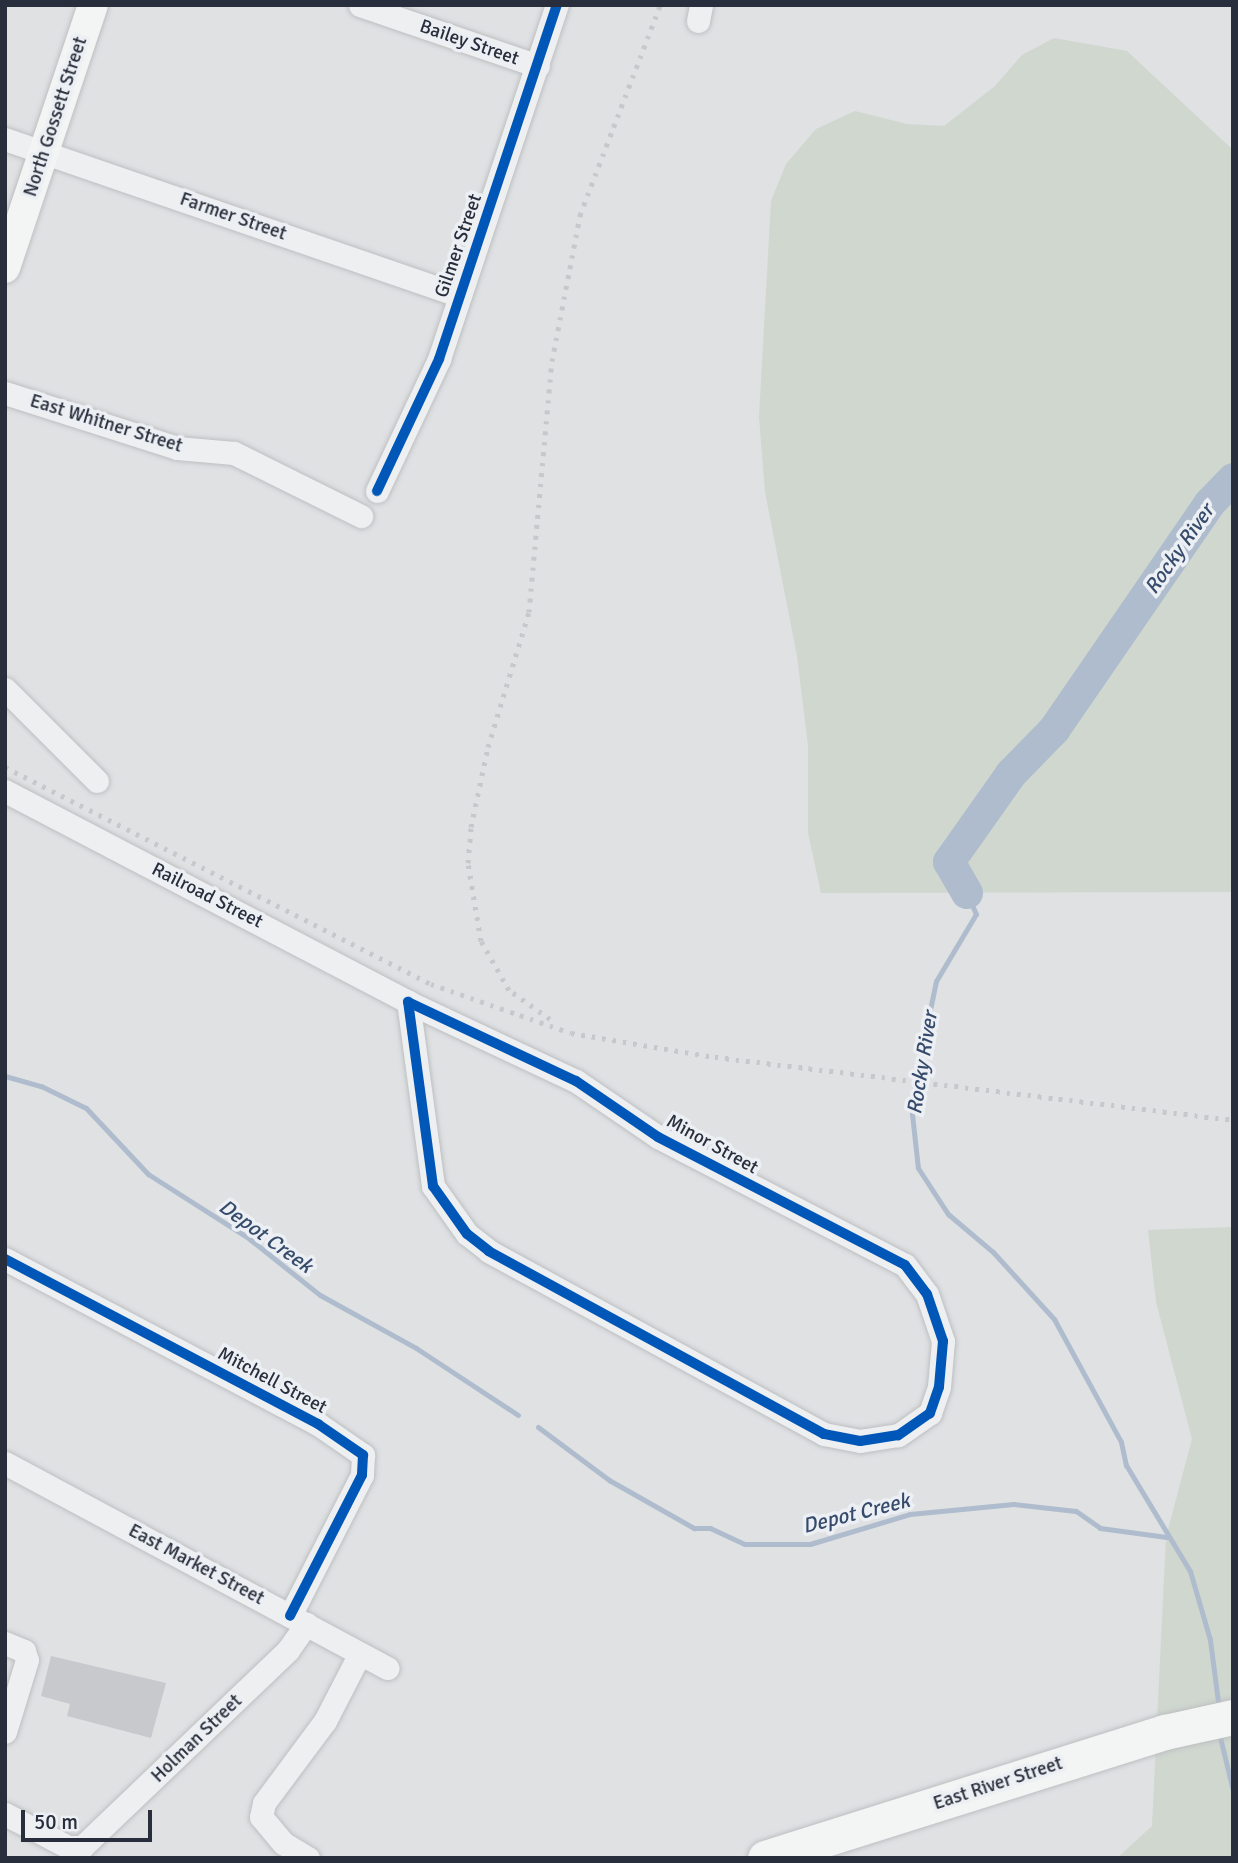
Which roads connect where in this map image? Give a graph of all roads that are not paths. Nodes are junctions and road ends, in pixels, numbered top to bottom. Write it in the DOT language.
graph roads {
  1 [pos="93,5"];
  2 [pos="360,5"];
  3 [pos="557,5"];
  4 [pos="538,66"];
  5 [pos="5,139"];
  6 [pos="45,152"];
  7 [pos="5,268"];
  8 [pos="460,296"];
  9 [pos="5,393"];
  10 [pos="377,491"];
  11 [pos="361,516"];
  12 [pos="5,689"];
  13 [pos="97,781"];
  14 [pos="5,791"];
  15 [pos="408,1002"];
  16 [pos="5,1259"];
  17 [pos="5,1463"];
  18 [pos="298,1620"];
  19 [pos="5,1643"];
  20 [pos="359,1655"];
  21 [pos="387,1668"];
  22 [pos="1233,1717"];
  23 [pos="5,1732"];
  24 [pos="5,1814"];
  25 [pos="308,1858"];
  26 [pos="765,1858"];
  1 -- 6 [label="main road, North Gossett Street"];
  2 -- 4 [label="street, Bailey Street"];
  3 -- 4 [label="street, Gilmer Street"];
  4 -- 8 [label="street, Gilmer Street"];
  5 -- 6 [label="street, Farmer Street"];
  6 -- 7 [label="main road, North Gossett Street"];
  6 -- 8 [label="street, Farmer Street"];
  8 -- 10 [label="street, Gilmer Street"];
  9 -- 11 [label="street, East Whitner Street"];
  12 -- 13 [label="street"];
  14 -- 15 [label="street, Railroad Street"];
  15 -- 15 [label="street, Minor Street"];
  16 -- 18 [label="street, Mitchell Street"];
  17 -- 18 [label="street, East Market Street"];
  18 -- 20 [label="street, East Market Street"];
  18 -- 24 [label="street, Holman Street"];
  19 -- 23 [label="street"];
  20 -- 21 [label="street, East Market Street"];
  20 -- 25 [label="street"];
  22 -- 26 [label="highway, East River Street"];
}
